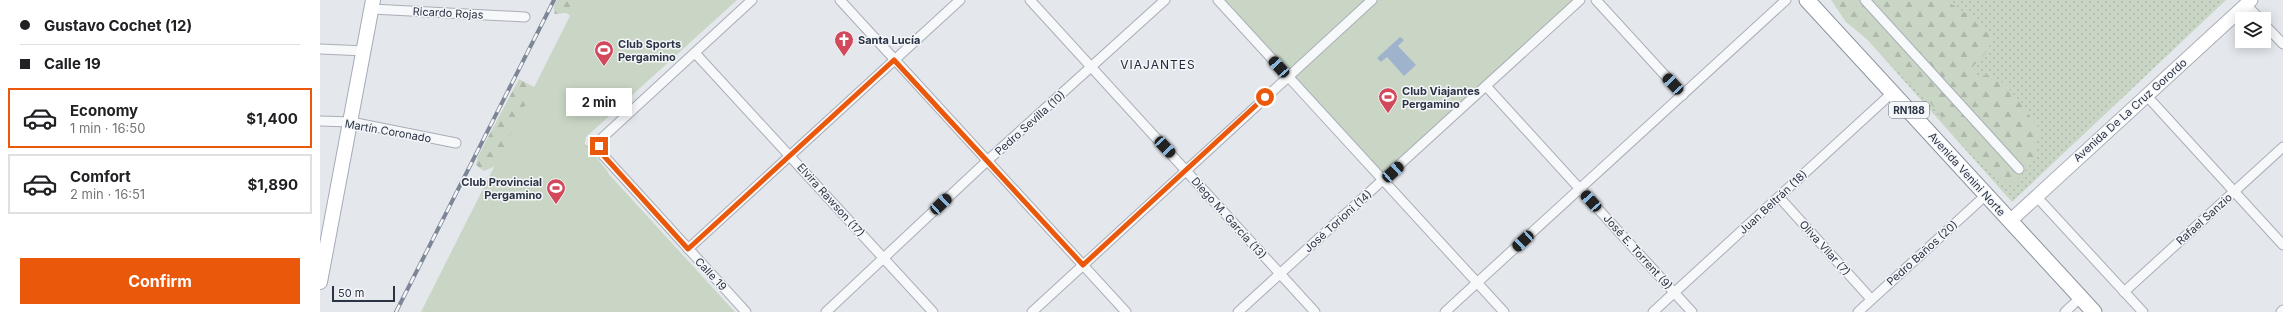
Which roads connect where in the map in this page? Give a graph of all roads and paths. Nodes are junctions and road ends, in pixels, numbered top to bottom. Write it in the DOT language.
graph roads {
  1 [pos="752,0"];
  2 [pos="840,0"];
  3 [pos="960,0"];
  4 [pos="1030,0"];
  5 [pos="1165,0"];
  6 [pos="1218,0"];
  7 [pos="1372,0"];
  8 [pos="1580,0"];
  9 [pos="1596,0"];
  10 [pos="1786,0"];
  11 [pos="1808,0"];
  12 [pos="1866,0"];
  13 [pos="2249,2"];
  14 [pos="372,4"];
  15 [pos="2255,12"];
  16 [pos="524,17"];
  17 [pos="2271,31"];
  18 [pos="2283,44"];
  19 [pos="320,49"];
  20 [pos="365,51"];
  21 [pos="695,53"];
  22 [pos="894,60"];
  23 [pos="1092,67"];
  24 [pos="1288,76"];
  25 [pos="1486,86"];
  26 [pos="1892,92"];
  27 [pos="1683,95"];
  28 [pos="2146,95"];
  29 [pos="320,121"];
  30 [pos="351,122"];
  31 [pos="456,143"];
  32 [pos="2283,147"];
  33 [pos="791,156"];
  34 [pos="987,161"];
  35 [pos="2018,169"];
  36 [pos="1186,170"];
  37 [pos="1383,180"];
  38 [pos="1580,189"];
  39 [pos="2234,192"];
  40 [pos="1986,195"];
  41 [pos="1779,196"];
  42 [pos="2036,196"];
  43 [pos="2010,221"];
  44 [pos="2283,245"];
  45 [pos="688,249"];
  46 [pos="884,258"];
  47 [pos="1083,265"];
  48 [pos="1280,273"];
  49 [pos="320,282"];
  50 [pos="1477,283"];
  51 [pos="2124,292"];
  52 [pos="1675,293"];
  53 [pos="2081,297"];
  54 [pos="1871,299"];
  55 [pos="746,312"];
  56 [pos="826,312"];
  57 [pos="933,312"];
  58 [pos="1032,312"];
  59 [pos="1126,312"];
  60 [pos="1238,312"];
  61 [pos="1315,312"];
  62 [pos="1445,312"];
  63 [pos="1504,312"];
  64 [pos="1653,312"];
  65 [pos="1692,312"];
  66 [pos="1858,312"];
  67 [pos="2065,312"];
  68 [pos="2094,312"];
  69 [pos="2143,312"];
  1 -- 21 [label="street"];
  2 -- 22 [label="street"];
  3 -- 22 [label="street"];
  4 -- 23 [label="street, Diego M. García (13)"];
  5 -- 23 [label="street, Pedro Sevilla (10)"];
  6 -- 24 [label="street"];
  7 -- 24 [label="street"];
  8 -- 25 [label="street, José Torioni (14)"];
  9 -- 27 [label="street"];
  10 -- 27 [label="street"];
  11 -- 26 [label="highway, Avenida Venini Norte / RN188"];
  12 -- 35 [label="street"];
  13 -- 15 [label="street"];
  13 -- 28 [label="main road, Avenida De La Cruz Gorordo"];
  14 -- 16 [label="street, Ricardo Rojas"];
  14 -- 20 [label="main road"];
  17 -- 18 [label="street"];
  19 -- 20 [label="street"];
  20 -- 30 [label="main road"];
  21 -- 33 [label="street, Elvira Rawson (17)"];
  21 -- 45 [label="street, Calle 19"];
  22 -- 33 [label="street"];
  22 -- 34 [label="street"];
  23 -- 34 [label="street, Pedro Sevilla (10)"];
  23 -- 36 [label="street, Diego M. García (13)"];
  24 -- 36 [label="street"];
  24 -- 37 [label="street"];
  25 -- 37 [label="street, José Torioni (14)"];
  25 -- 38 [label="street, José E. Torrent (9)"];
  26 -- 40 [label="highway, Avenida Venini Norte / RN188"];
  26 -- 41 [label="street, Juan Beltrán (18)"];
  27 -- 38 [label="street"];
  28 -- 39 [label="street"];
  28 -- 42 [label="main road, Avenida De La Cruz Gorordo"];
  29 -- 30 [label="street, Martín Coronado"];
  30 -- 31 [label="street, Martín Coronado"];
  30 -- 49 [label="main road"];
  32 -- 39 [label="street, Rafael Sanzio"];
  33 -- 45 [label="street"];
  33 -- 46 [label="street, Elvira Rawson (17)"];
  34 -- 46 [label="street, Pedro Sevilla (10)"];
  34 -- 47 [label="street"];
  36 -- 47 [label="street"];
  36 -- 48 [label="street, Diego M. García (13)"];
  37 -- 48 [label="street, José Torioni (14)"];
  37 -- 50 [label="street"];
  38 -- 50 [label="street"];
  38 -- 52 [label="street, José E. Torrent (9)"];
  39 -- 44 [label="street"];
  39 -- 51 [label="street, Rafael Sanzio"];
  40 -- 43 [label="highway, Avenida Venini Norte / RN188"];
  40 -- 54 [label="street, Pedro Baños (20)"];
  41 -- 52 [label="street, Juan Beltrán (18)"];
  41 -- 54 [label="street, Oliva Vilar (7)"];
  42 -- 43 [label="main road, Avenida De La Cruz Gorordo"];
  42 -- 51 [label="street"];
  43 -- 53 [label="highway, Avenida Venini Norte / RN188"];
  45 -- 55 [label="street, Calle 19"];
  46 -- 56 [label="street, Pedro Sevilla (10)"];
  46 -- 57 [label="street, Elvira Rawson (17)"];
  47 -- 58 [label="street"];
  47 -- 59 [label="street"];
  48 -- 60 [label="street, José Torioni (14)"];
  48 -- 61 [label="street, Diego M. García (13)"];
  50 -- 62 [label="street"];
  50 -- 63 [label="street"];
  51 -- 69 [label="street"];
  52 -- 64 [label="street, Juan Beltrán (18)"];
  52 -- 65 [label="street, José E. Torrent (9)"];
  53 -- 67 [label="street"];
  53 -- 68 [label="highway, Avenida Venini Norte / RN188"];
  54 -- 66 [label="street, Pedro Baños (20)"];
}
